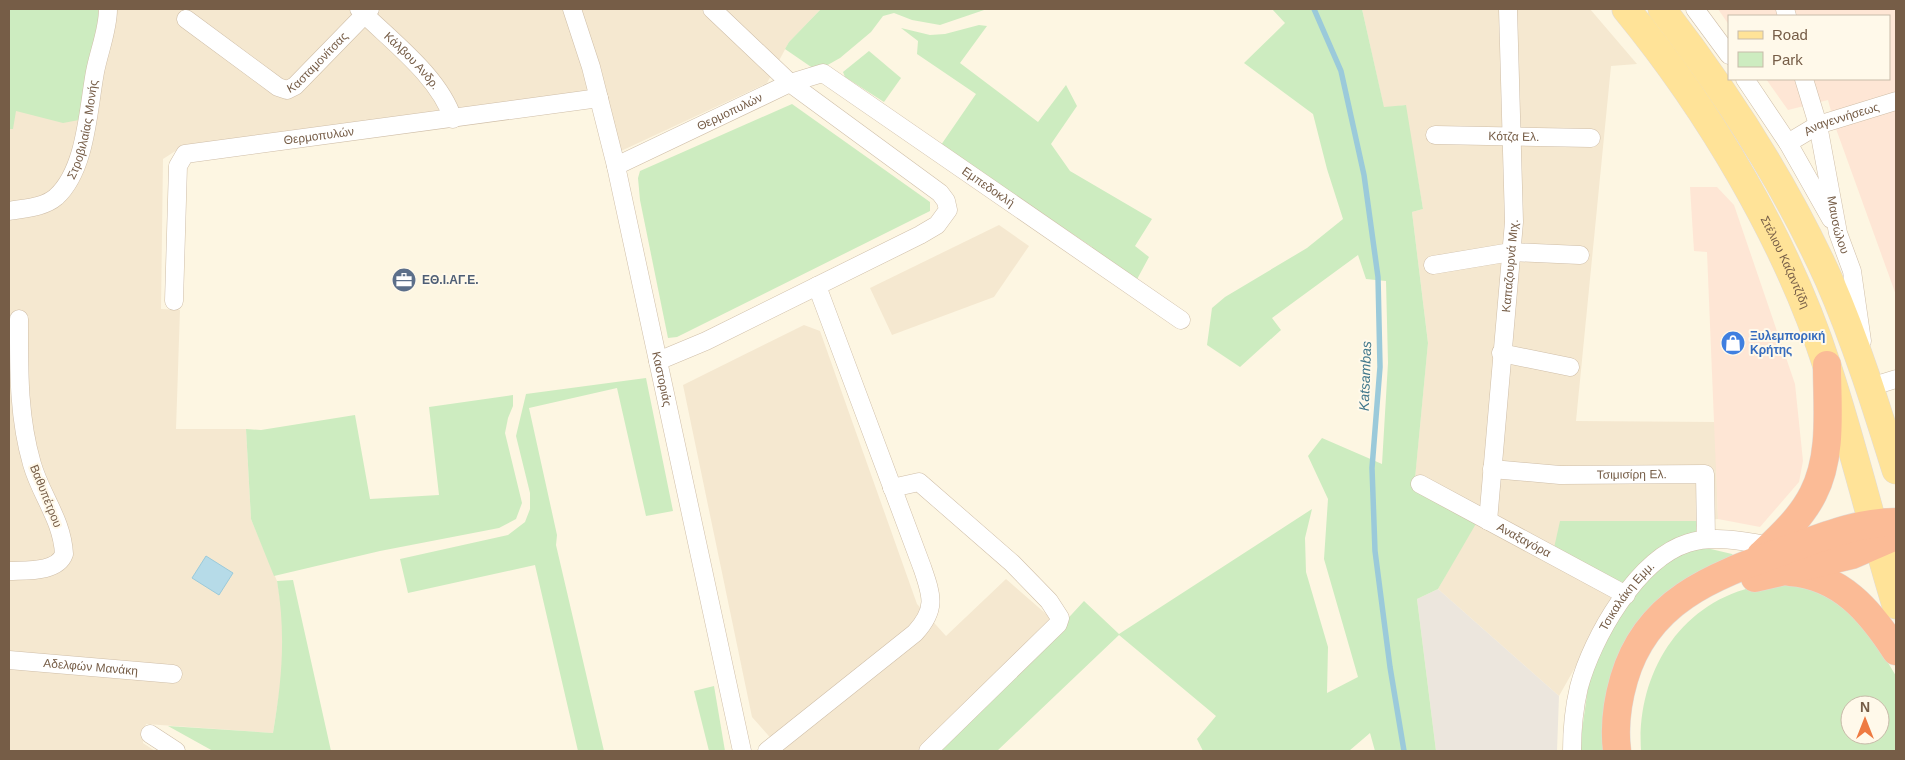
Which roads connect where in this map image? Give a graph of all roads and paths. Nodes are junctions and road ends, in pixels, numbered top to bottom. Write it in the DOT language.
graph roads {
  1 [pos="108,9"];
  2 [pos="572,9"];
  3 [pos="712,9"];
  4 [pos="1508,9"];
  5 [pos="1626,9"];
  6 [pos="1662,9"];
  7 [pos="1695,9"];
  8 [pos="365,11"];
  9 [pos="186,19"];
  10 [pos="1728,54"];
  11 [pos="1746,80"];
  12 [pos="1804,80"];
  13 [pos="790,83"];
  14 [pos="599,98"];
  15 [pos="1896,101"];
  16 [pos="453,119"];
  17 [pos="1818,125"];
  18 [pos="1435,135"];
  19 [pos="1513,137"];
  20 [pos="1592,138"];
  21 [pos="1788,143"];
  22 [pos="616,166"];
  23 [pos="9,211"];
  24 [pos="1838,233"];
  25 [pos="1511,252"];
  26 [pos="1580,256"];
  27 [pos="1433,266"];
  28 [pos="817,286"];
  29 [pos="174,302"];
  30 [pos="18,318"];
  31 [pos="1181,320"];
  32 [pos="1501,353"];
  33 [pos="658,361"];
  34 [pos="1827,365"];
  35 [pos="1570,367"];
  36 [pos="1868,379"];
  37 [pos="1896,379"];
  38 [pos="1492,469"];
  39 [pos="1896,470"];
  40 [pos="1420,484"];
  41 [pos="892,488"];
  42 [pos="1488,521"];
  43 [pos="1886,532"];
  44 [pos="1706,540"];
  45 [pos="1763,554"];
  46 [pos="9,571"];
  47 [pos="1782,571"];
  48 [pos="1626,596"];
  49 [pos="1896,605"];
  50 [pos="1896,651"];
  51 [pos="9,660"];
  52 [pos="173,674"];
  53 [pos="150,734"];
  54 [pos="771,750"];
  55 [pos="176,751"];
  56 [pos="742,751"];
  57 [pos="928,751"];
  58 [pos="1572,751"];
  59 [pos="1617,751"];
  60 [pos="1632,751"];
  1 -- 23 [label="street, Στροβιλαίας Μονής"];
  2 -- 14 [label="street, Καστοριάς"];
  3 -- 13 [label="street"];
  4 -- 19 [label="street, Καπαζουρνά Μιχ."];
  5 -- 34 [label="main road, Στέλιου Καζαντζίδη"];
  6 -- 36 [label="main road"];
  7 -- 10 [label="street"];
  8 -- 9 [label="street, Κασταμονίτσας"];
  8 -- 16 [label="street, Κάλβου Ανδρ."];
  11 -- 21 [label="street"];
  12 -- 17 [label="street, Μαυσώλου"];
  13 -- 22 [label="street, Θερμοπυλών"];
  13 -- 28 [label="street"];
  13 -- 31 [label="street, Εμπεδοκλή"];
  14 -- 16 [label="street, Θερμοπυλών"];
  14 -- 22 [label="street, Καστοριάς"];
  15 -- 17 [label="street, Αναγεννήσεως"];
  16 -- 29 [label="street, Θερμοπυλών"];
  17 -- 21 [label="street, Αναγεννήσεως"];
  17 -- 24 [label="street, Μαυσώλου"];
  18 -- 19 [label="street, Κότζα Ελ."];
  19 -- 20 [label="street, Κότζα Ελ."];
  19 -- 25 [label="street, Καπαζουρνά Μιχ."];
  21 -- 24 [label="street"];
  22 -- 33 [label="street, Καστοριάς"];
  24 -- 36 [label="street, Μαυσώλου"];
  25 -- 26 [label="street"];
  25 -- 27 [label="street"];
  25 -- 32 [label="street, Καπαζουρνά Μιχ."];
  28 -- 33 [label="street"];
  28 -- 41 [label="street"];
  30 -- 46 [label="street, Βαθυπέτρου"];
  32 -- 35 [label="street"];
  32 -- 38 [label="street, Καπαζουρνά Μιχ."];
  33 -- 56 [label="street, Καστοριάς"];
  34 -- 43 [label="main road, Στέλιου Καζαντζίδη"];
  34 -- 45 [label="highway"];
  36 -- 37 [label="street"];
  36 -- 39 [label="main road"];
  38 -- 42 [label="street, Καπαζουρνά Μιχ."];
  38 -- 44 [label="street, Τσιμισίρη Ελ."];
  40 -- 42 [label="street, Αναξαγόρα"];
  41 -- 54 [label="street"];
  41 -- 57 [label="street"];
  42 -- 48 [label="street, Αναξαγόρα"];
  43 -- 45 [label="highway"];
  43 -- 47 [label="highway"];
  43 -- 49 [label="main road, Στέλιου Καζαντζίδη"];
  44 -- 45 [label="street, Τσικαλάκη Εμμ."];
  44 -- 48 [label="street, Τσικαλάκη Εμμ."];
  45 -- 59 [label="highway"];
  47 -- 50 [label="highway"];
  47 -- 60 [label="highway"];
  48 -- 58 [label="street, Τσικαλάκη Εμμ."];
  51 -- 52 [label="street, Αδελφών Μανάκη"];
  53 -- 55 [label="street"];
}
